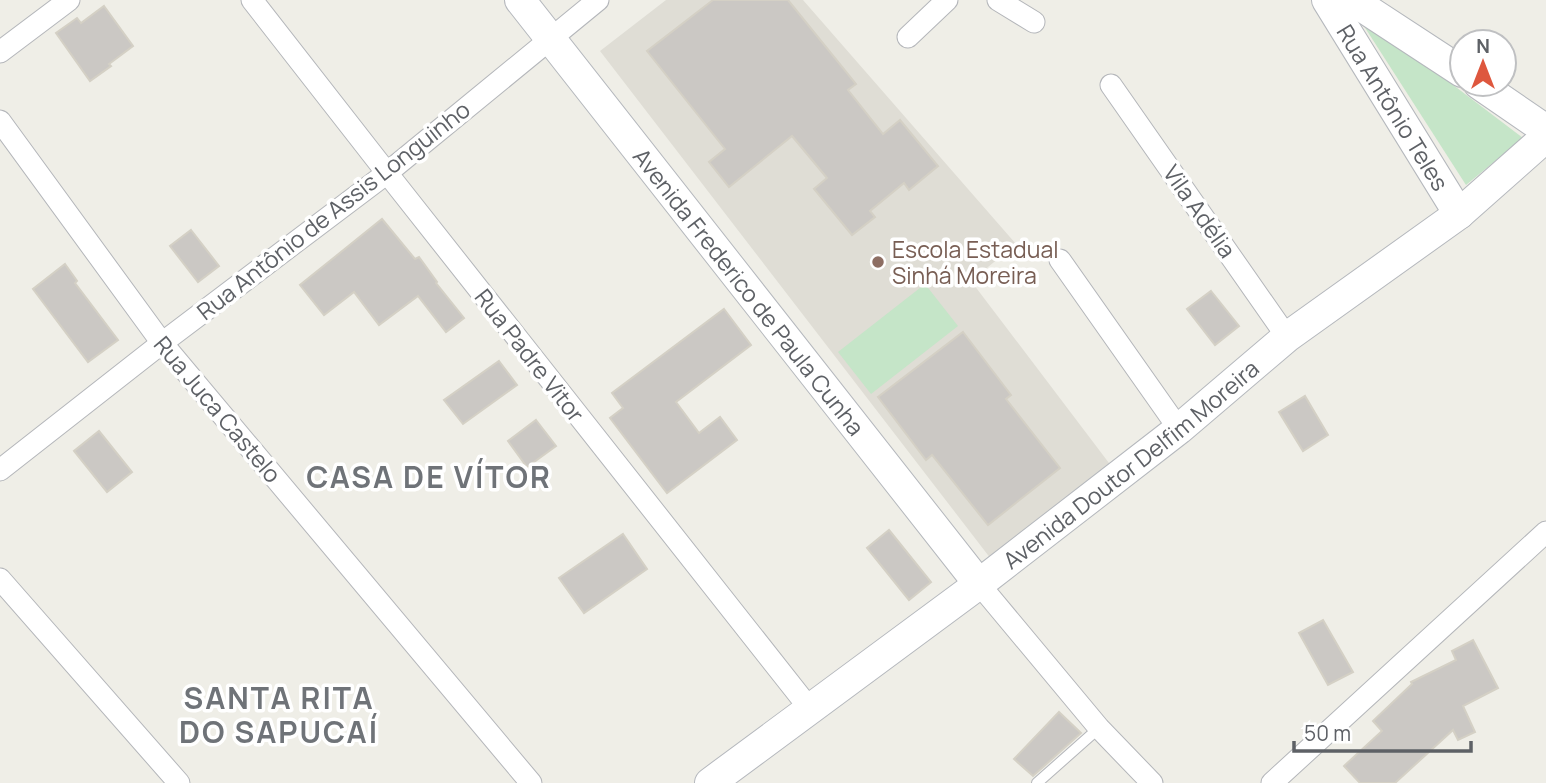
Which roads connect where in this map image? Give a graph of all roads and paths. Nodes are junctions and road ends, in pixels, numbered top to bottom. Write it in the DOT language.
graph roads {
  1 [pos="252,0"];
  2 [pos="520,0"];
  3 [pos="598,0"];
  4 [pos="947,0"];
  5 [pos="998,0"];
  6 [pos="1327,0"];
  7 [pos="1352,0"];
  8 [pos="63,2"];
  9 [pos="1034,22"];
  10 [pos="908,37"];
  11 [pos="551,38"];
  12 [pos="0,52"];
  13 [pos="1448,63"];
  14 [pos="1111,85"];
  15 [pos="1499,98"];
  16 [pos="0,121"];
  17 [pos="1546,130"];
  18 [pos="1546,137"];
  19 [pos="387,173"];
  20 [pos="1459,214"];
  21 [pos="1060,260"];
  22 [pos="1287,337"];
  23 [pos="162,343"];
  24 [pos="1179,429"];
  25 [pos="0,470"];
  26 [pos="1546,532"];
  27 [pos="0,579"];
  28 [pos="979,584"];
  29 [pos="810,709"];
  30 [pos="1099,728"];
  31 [pos="179,783"];
  32 [pos="531,783"];
  33 [pos="710,783"];
  34 [pos="1037,783"];
  35 [pos="1152,783"];
  36 [pos="1272,783"];
  1 -- 19 [label="street, Rua Padre Vitor"];
  2 -- 11 [label="main road, Avenida Frederico de Paula Cunha"];
  3 -- 11 [label="street, Rua Antônio de Assis Longuinho"];
  4 -- 10 [label="street"];
  5 -- 9 [label="street"];
  6 -- 20 [label="main road, Rua Antônio Teles"];
  7 -- 13 [label="main road, Rua Antônio Teles"];
  8 -- 12 [label="street"];
  11 -- 19 [label="street, Rua Antônio de Assis Longuinho"];
  11 -- 28 [label="main road, Avenida Frederico de Paula Cunha"];
  14 -- 22 [label="street, Vila Adélia"];
  15 -- 17 [label="main road"];
  16 -- 23 [label="street, Rua Juca Castelo"];
  18 -- 20 [label="main road, Avenida Doutor Delfim Moreira"];
  19 -- 23 [label="street, Rua Antônio de Assis Longuinho"];
  19 -- 29 [label="street, Rua Padre Vitor"];
  20 -- 22 [label="main road, Avenida Doutor Delfim Moreira"];
  21 -- 24 [label="street"];
  22 -- 24 [label="main road, Avenida Doutor Delfim Moreira"];
  23 -- 25 [label="street, Rua Antônio de Assis Longuinho"];
  23 -- 32 [label="street, Rua Juca Castelo"];
  24 -- 28 [label="main road, Avenida Doutor Delfim Moreira"];
  26 -- 36 [label="street"];
  27 -- 31 [label="street"];
  28 -- 29 [label="main road, Avenida Doutor Delfim Moreira"];
  28 -- 30 [label="street"];
  29 -- 33 [label="main road, Avenida Doutor Delfim Moreira"];
  30 -- 34 [label="lane"];
  30 -- 35 [label="street"];
}
